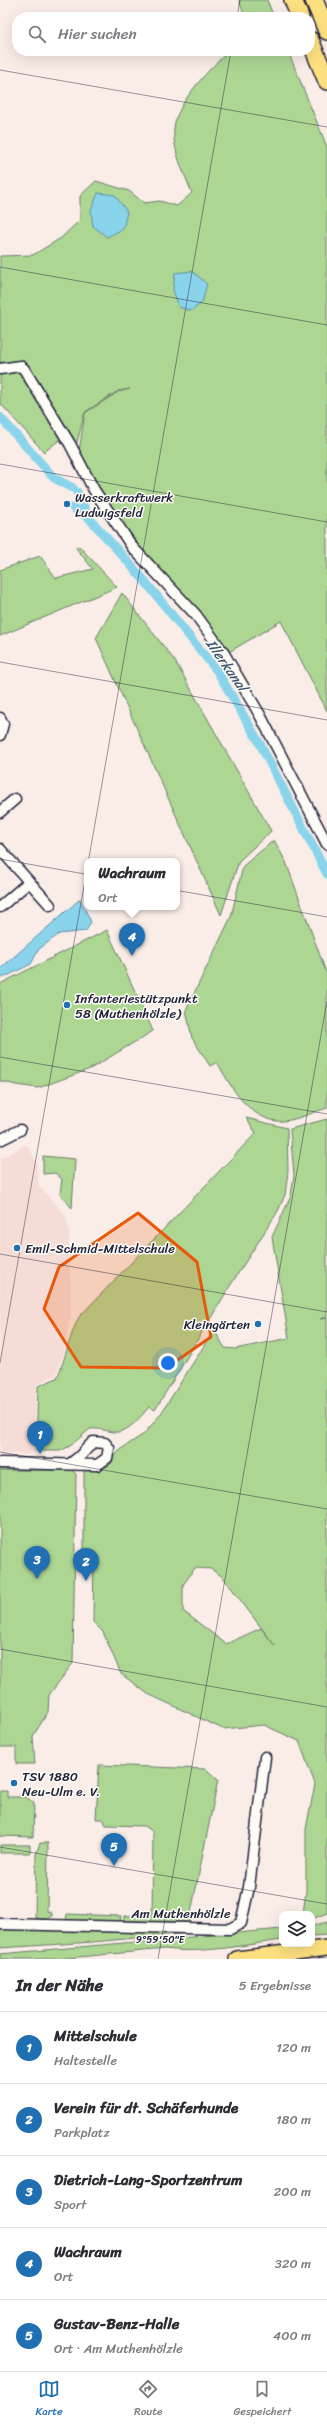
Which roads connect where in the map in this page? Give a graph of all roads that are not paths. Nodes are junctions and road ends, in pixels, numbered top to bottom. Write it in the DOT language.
graph roads {
  1 [pos="293,0"];
  2 [pos="315,2"];
  3 [pos="298,12"];
  4 [pos="327,22"];
  5 [pos="327,31"];
  6 [pos="315,52"];
  7 [pos="327,81"];
  8 [pos="0,369"];
  9 [pos="0,718"];
  10 [pos="0,735"];
  11 [pos="15,799"];
  12 [pos="0,812"];
  13 [pos="327,844"];
  14 [pos="0,849"];
  15 [pos="29,882"];
  16 [pos="50,905"];
  17 [pos="0,907"];
  18 [pos="20,1130"];
  19 [pos="0,1140"];
  20 [pos="0,1464"];
  21 [pos="70,1464"];
  22 [pos="265,1757"];
  23 [pos="0,1924"];
  24 [pos="327,1948"];
  25 [pos="237,1959"];
  1 -- 3 [label="highway"];
  2 -- 4 [label="highway"];
  2 -- 5 [label="highway"];
  6 -- 7 [label="highway"];
  8 -- 13 [label="street"];
  9 -- 10 [label="street"];
  11 -- 12 [label="street"];
  14 -- 15 [label="street"];
  15 -- 16 [label="street"];
  15 -- 17 [label="street"];
  18 -- 19 [label="street"];
  20 -- 21 [label="street"];
  22 -- 23 [label="street, Am Muthenhölzle"];
  24 -- 25 [label="main road"];
}
